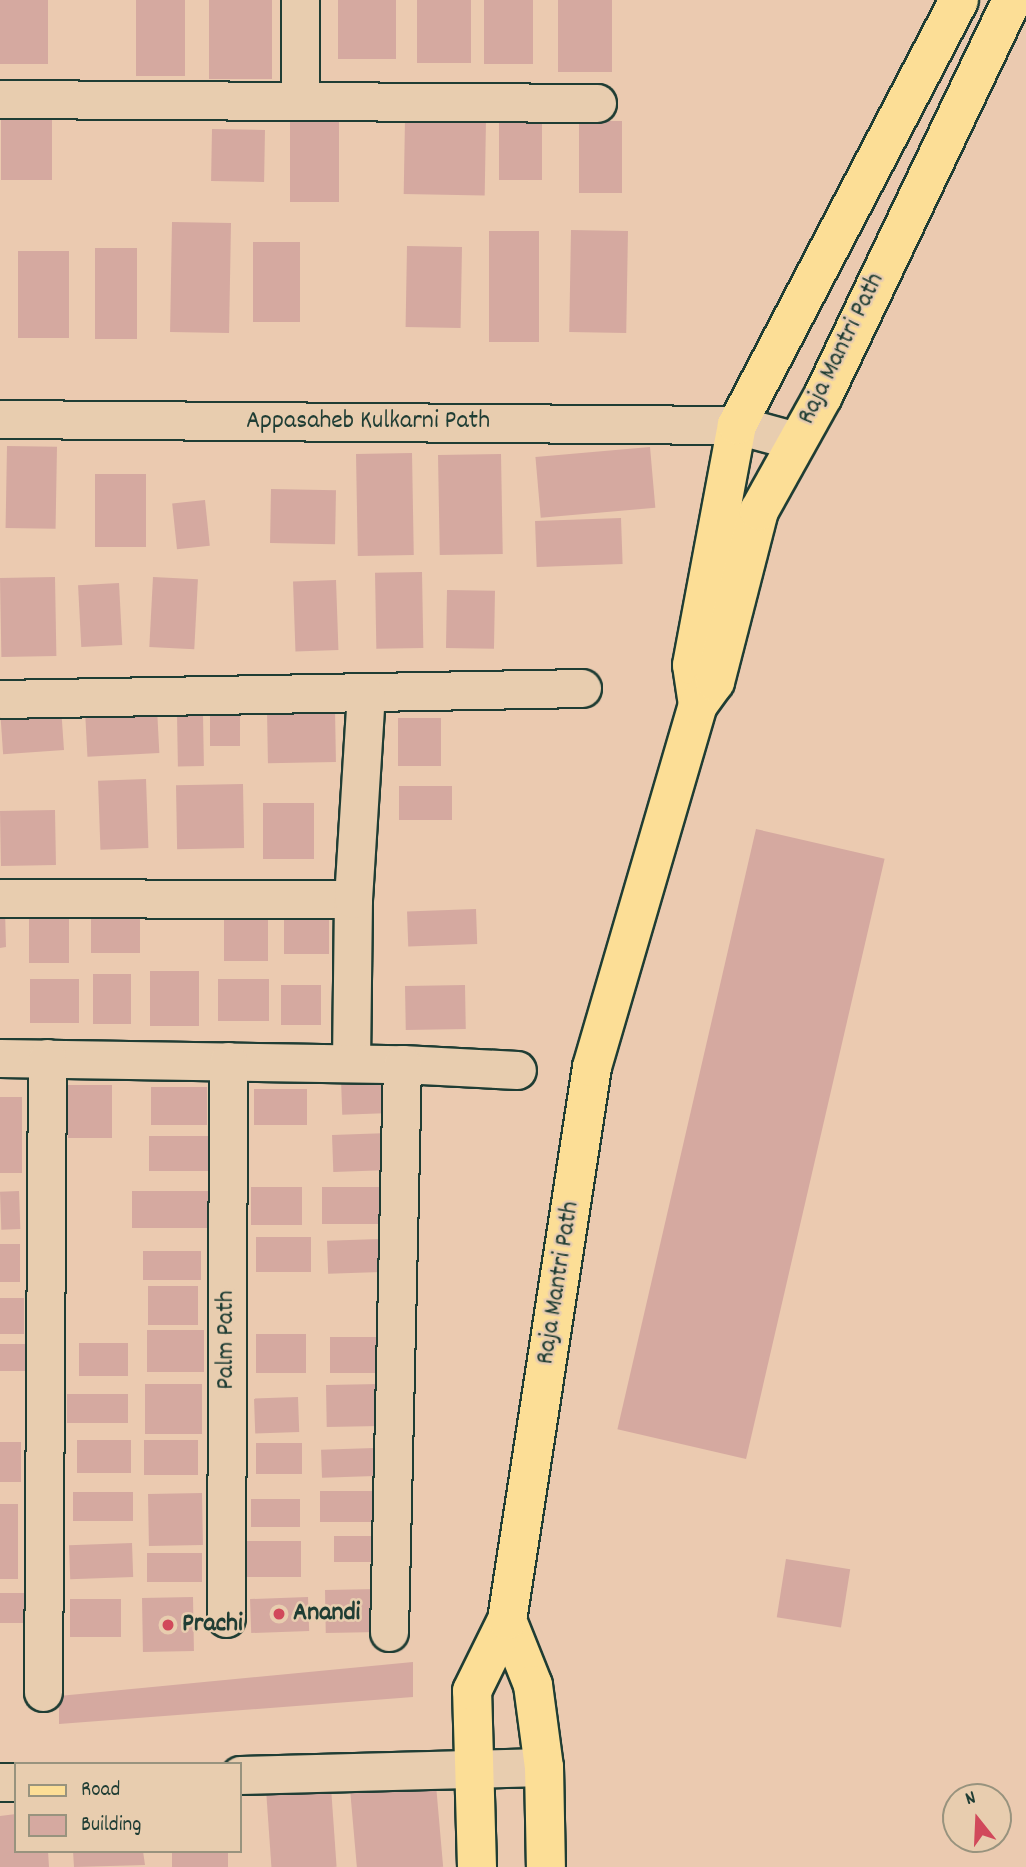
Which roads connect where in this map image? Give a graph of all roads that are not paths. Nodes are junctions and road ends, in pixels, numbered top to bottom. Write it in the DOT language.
graph roads {
  1 [pos="300,0"];
  2 [pos="959,0"];
  3 [pos="1012,0"];
  4 [pos="0,99"];
  5 [pos="300,101"];
  6 [pos="597,103"];
  7 [pos="0,419"];
  8 [pos="737,425"];
  9 [pos="796,441"];
  10 [pos="582,688"];
  11 [pos="366,695"];
  12 [pos="0,699"];
  13 [pos="698,705"];
  14 [pos="0,898"];
  15 [pos="353,899"];
  16 [pos="0,1058"];
  17 [pos="47,1058"];
  18 [pos="228,1061"];
  19 [pos="351,1063"];
  20 [pos="402,1064"];
  21 [pos="517,1070"];
  22 [pos="226,1618"];
  23 [pos="507,1620"];
  24 [pos="389,1632"];
  25 [pos="43,1692"];
  26 [pos="476,1767"];
  27 [pos="544,1767"];
  28 [pos="242,1775"];
  29 [pos="477,1867"];
  30 [pos="546,1867"];
  1 -- 5 [label="street"];
  2 -- 8 [label="main road, Raja Mantri Path"];
  3 -- 9 [label="main road, Raja Mantri Path"];
  4 -- 5 [label="street"];
  5 -- 6 [label="street"];
  7 -- 8 [label="street, Appasaheb Kulkarni Path"];
  8 -- 9 [label="street, Appasaheb Kulkarni Path"];
  8 -- 13 [label="main road, Raja Mantri Path"];
  9 -- 13 [label="main road, Raja Mantri Path"];
  10 -- 11 [label="street"];
  11 -- 12 [label="street"];
  11 -- 15 [label="street"];
  13 -- 23 [label="main road, Raja Mantri Path"];
  14 -- 15 [label="street"];
  15 -- 19 [label="street"];
  16 -- 17 [label="street"];
  17 -- 18 [label="street"];
  17 -- 25 [label="street"];
  18 -- 19 [label="street"];
  18 -- 22 [label="street, Palm Path"];
  19 -- 20 [label="street"];
  20 -- 21 [label="street"];
  20 -- 24 [label="street"];
  23 -- 26 [label="main road, Raja Mantri Path"];
  23 -- 27 [label="main road"];
  26 -- 27 [label="street"];
  26 -- 28 [label="street"];
  26 -- 29 [label="main road, Raja Mantri Path"];
  27 -- 30 [label="main road"];
}
